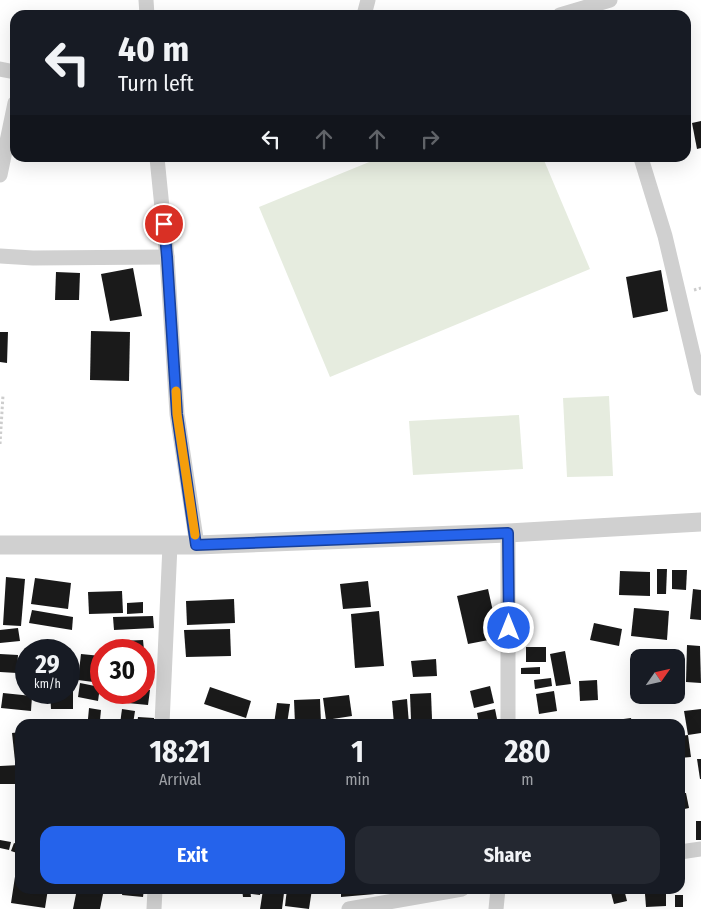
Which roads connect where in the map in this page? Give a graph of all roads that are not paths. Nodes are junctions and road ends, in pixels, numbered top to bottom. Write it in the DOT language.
graph roads {
  1 [pos="610,0"];
  2 [pos="595,10"];
  3 [pos="10,127"];
  4 [pos="157,162"];
  5 [pos="642,162"];
  6 [pos="0,174"];
  7 [pos="0,256"];
  8 [pos="167,257"];
  9 [pos="701,388"];
  10 [pos="701,522"];
  11 [pos="508,533"];
  12 [pos="0,545"];
  13 [pos="170,545"];
  14 [pos="196,545"];
  15 [pos="162,719"];
  16 [pos="508,719"];
  17 [pos="701,849"];
  18 [pos="685,851"];
  19 [pos="155,894"];
  20 [pos="434,894"];
  21 [pos="498,894"];
  22 [pos="154,909"];
  23 [pos="349,909"];
  24 [pos="496,909"];
  1 -- 2 [label="street"];
  3 -- 6 [label="street"];
  4 -- 8 [label="street"];
  5 -- 9 [label="street"];
  7 -- 8 [label="street"];
  8 -- 14 [label="street"];
  10 -- 11 [label="street"];
  11 -- 14 [label="street"];
  11 -- 16 [label="street"];
  12 -- 13 [label="street"];
  13 -- 14 [label="street"];
  13 -- 15 [label="street"];
  17 -- 18 [label="street"];
  19 -- 22 [label="street"];
  20 -- 23 [label="street"];
  21 -- 24 [label="street"];
}
